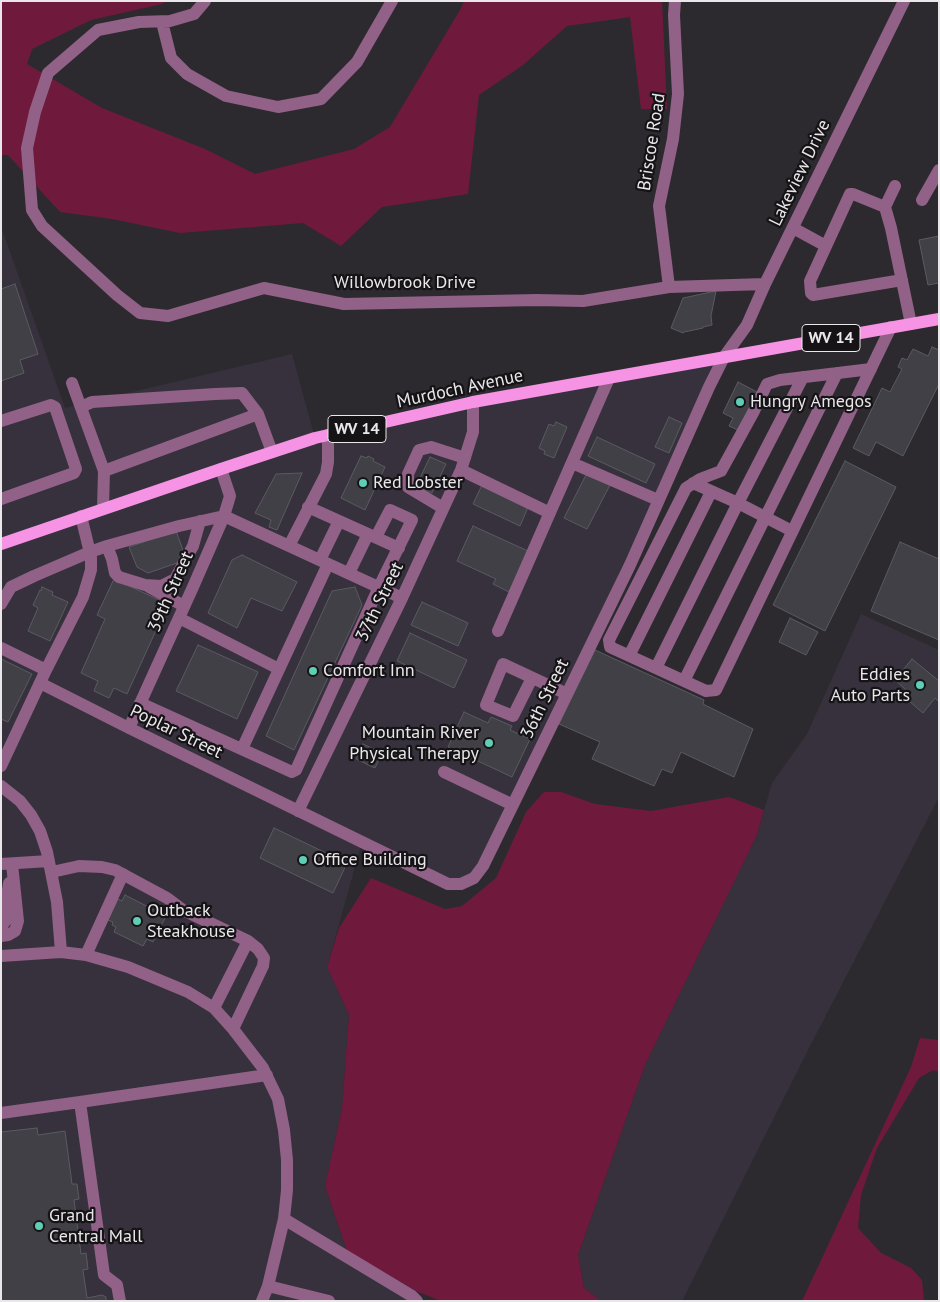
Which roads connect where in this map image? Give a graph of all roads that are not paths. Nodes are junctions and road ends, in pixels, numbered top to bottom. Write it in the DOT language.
graph roads {
  1 [pos="205,1"];
  2 [pos="392,1"];
  3 [pos="675,1"];
  4 [pos="904,1"];
  5 [pos="162,22"];
  6 [pos="939,170"];
  7 [pos="895,186"];
  8 [pos="922,200"];
  9 [pos="885,207"];
  10 [pos="792,228"];
  11 [pos="826,246"];
  12 [pos="902,280"];
  13 [pos="765,284"];
  14 [pos="669,286"];
  15 [pos="939,319"];
  16 [pos="911,324"];
  17 [pos="891,327"];
  18 [pos="724,357"];
  19 [pos="871,369"];
  20 [pos="836,373"];
  21 [pos="803,377"];
  22 [pos="609,378"];
  23 [pos="72,382"];
  24 [pos="473,402"];
  25 [pos="81,407"];
  26 [pos="258,414"];
  27 [pos="1,421"];
  28 [pos="328,435"];
  29 [pos="272,452"];
  30 [pos="572,463"];
  31 [pos="463,464"];
  32 [pos="221,469"];
  33 [pos="104,471"];
  34 [pos="693,483"];
  35 [pos="711,492"];
  36 [pos="1,498"];
  37 [pos="658,500"];
  38 [pos="738,503"];
  39 [pos="308,507"];
  40 [pos="444,508"];
  41 [pos="103,509"];
  42 [pos="550,512"];
  43 [pos="81,516"];
  44 [pos="224,516"];
  45 [pos="765,518"];
  46 [pos="200,521"];
  47 [pos="338,521"];
  48 [pos="792,531"];
  49 [pos="372,535"];
  50 [pos="1,544"];
  51 [pos="107,546"];
  52 [pos="289,546"];
  53 [pos="399,548"];
  54 [pos="90,552"];
  55 [pos="324,562"];
  56 [pos="349,573"];
  57 [pos="146,585"];
  58 [pos="380,587"];
  59 [pos="402,598"];
  60 [pos="1,604"];
  61 [pos="184,606"];
  62 [pos="179,618"];
  63 [pos="498,631"];
  64 [pos="1,648"];
  65 [pos="630,656"];
  66 [pos="656,668"];
  67 [pos="279,669"];
  68 [pos="46,670"];
  69 [pos="532,678"];
  70 [pos="684,681"];
  71 [pos="40,683"];
  72 [pos="567,694"];
  73 [pos="140,703"];
  74 [pos="128,728"];
  75 [pos="242,749"];
  76 [pos="1,766"];
  77 [pos="444,772"];
  78 [pos="1,786"];
  79 [pos="513,805"];
  80 [pos="298,811"];
  81 [pos="7,864"];
  82 [pos="51,866"];
  83 [pos="123,874"];
  84 [pos="1,927"];
  85 [pos="1,936"];
  86 [pos="248,941"];
  87 [pos="61,952"];
  88 [pos="86,955"];
  89 [pos="1,956"];
  90 [pos="214,1008"];
  91 [pos="233,1029"];
  92 [pos="267,1075"];
  93 [pos="80,1102"];
  94 [pos="1,1112"];
  95 [pos="284,1219"];
  96 [pos="268,1286"];
  97 [pos="120,1301"];
  98 [pos="262,1301"];
  99 [pos="329,1301"];
  100 [pos="417,1301"];
  1 -- 5 [label="street, Willowbrook Drive"];
  2 -- 5 [label="street"];
  3 -- 14 [label="street, Briscoe Road"];
  4 -- 10 [label="street, Lakeview Drive"];
  5 -- 14 [label="street, Willowbrook Drive"];
  6 -- 8 [label="street"];
  7 -- 9 [label="street"];
  9 -- 11 [label="street"];
  9 -- 12 [label="street"];
  10 -- 11 [label="street"];
  10 -- 13 [label="street, Lakeview Drive"];
  11 -- 12 [label="street"];
  12 -- 16 [label="street"];
  13 -- 14 [label="street, Willowbrook Drive"];
  13 -- 18 [label="street, Lakeview Drive"];
  15 -- 16 [label="main road, Murdoch Avenue / WV 14"];
  16 -- 17 [label="main road, Murdoch Avenue / WV 14"];
  17 -- 18 [label="main road, Murdoch Avenue / WV 14"];
  17 -- 19 [label="street"];
  18 -- 22 [label="main road, Murdoch Avenue / WV 14"];
  18 -- 37 [label="street, 36th Street"];
  19 -- 20 [label="street"];
  19 -- 48 [label="street"];
  20 -- 21 [label="street"];
  20 -- 45 [label="street"];
  21 -- 34 [label="street"];
  21 -- 38 [label="street"];
  22 -- 24 [label="main road, Murdoch Avenue / WV 14"];
  22 -- 30 [label="street"];
  23 -- 25 [label="street"];
  24 -- 28 [label="main road, Murdoch Avenue / WV 14"];
  24 -- 31 [label="street, 37th Street"];
  25 -- 26 [label="street"];
  25 -- 33 [label="street"];
  26 -- 29 [label="street"];
  26 -- 33 [label="street"];
  27 -- 36 [label="street"];
  28 -- 29 [label="main road, Murdoch Avenue / WV 14"];
  28 -- 39 [label="street"];
  29 -- 32 [label="main road, Murdoch Avenue / WV 14"];
  30 -- 37 [label="street"];
  30 -- 42 [label="street"];
  31 -- 40 [label="street, 37th Street"];
  31 -- 40 [label="street"];
  31 -- 42 [label="street"];
  32 -- 41 [label="main road, Murdoch Avenue / WV 14"];
  32 -- 44 [label="street, 39th Street"];
  33 -- 41 [label="street"];
  34 -- 35 [label="street"];
  34 -- 65 [label="street"];
  35 -- 38 [label="street"];
  35 -- 65 [label="street"];
  37 -- 72 [label="street, 36th Street"];
  38 -- 45 [label="street"];
  38 -- 66 [label="street"];
  39 -- 47 [label="street"];
  39 -- 52 [label="street"];
  40 -- 59 [label="street, 37th Street"];
  41 -- 43 [label="main road, Murdoch Avenue / WV 14"];
  42 -- 63 [label="street"];
  43 -- 50 [label="main road, Murdoch Avenue / WV 14"];
  43 -- 54 [label="street"];
  44 -- 46 [label="street"];
  44 -- 52 [label="street"];
  44 -- 61 [label="street, 39th Street"];
  45 -- 48 [label="street"];
  45 -- 70 [label="street"];
  46 -- 51 [label="street"];
  46 -- 57 [label="street"];
  47 -- 49 [label="street"];
  47 -- 55 [label="street"];
  48 -- 70 [label="street"];
  49 -- 53 [label="street"];
  49 -- 53 [label="street"];
  49 -- 56 [label="street"];
  51 -- 54 [label="street"];
  51 -- 57 [label="street"];
  52 -- 55 [label="street"];
  53 -- 58 [label="street"];
  54 -- 60 [label="street"];
  54 -- 68 [label="street"];
  55 -- 56 [label="street"];
  55 -- 67 [label="street"];
  56 -- 58 [label="street"];
  57 -- 61 [label="street"];
  58 -- 59 [label="street"];
  58 -- 75 [label="street"];
  59 -- 80 [label="street, 37th Street"];
  61 -- 62 [label="street, 39th Street"];
  62 -- 67 [label="street"];
  62 -- 73 [label="street, 39th Street"];
  64 -- 68 [label="street"];
  65 -- 66 [label="street"];
  66 -- 70 [label="street"];
  67 -- 75 [label="street"];
  68 -- 71 [label="street"];
  69 -- 72 [label="street"];
  71 -- 74 [label="street, Poplar Street"];
  71 -- 76 [label="street"];
  72 -- 79 [label="street, 36th Street"];
  73 -- 74 [label="street, 39th Street"];
  73 -- 75 [label="street"];
  74 -- 80 [label="street, Poplar Street"];
  77 -- 79 [label="street"];
  78 -- 82 [label="street"];
  79 -- 80 [label="street, 36th Street"];
  81 -- 82 [label="street"];
  81 -- 84 [label="street"];
  81 -- 85 [label="street"];
  82 -- 83 [label="street"];
  82 -- 87 [label="street"];
  83 -- 86 [label="street"];
  83 -- 88 [label="street"];
  86 -- 90 [label="street"];
  86 -- 91 [label="street"];
  87 -- 88 [label="street"];
  87 -- 89 [label="street"];
  88 -- 90 [label="street"];
  90 -- 91 [label="street"];
  91 -- 92 [label="street"];
  92 -- 93 [label="street"];
  92 -- 95 [label="street"];
  93 -- 94 [label="street"];
  93 -- 97 [label="street"];
  95 -- 96 [label="street"];
  95 -- 100 [label="street"];
  96 -- 98 [label="street"];
  96 -- 99 [label="street"];
}
